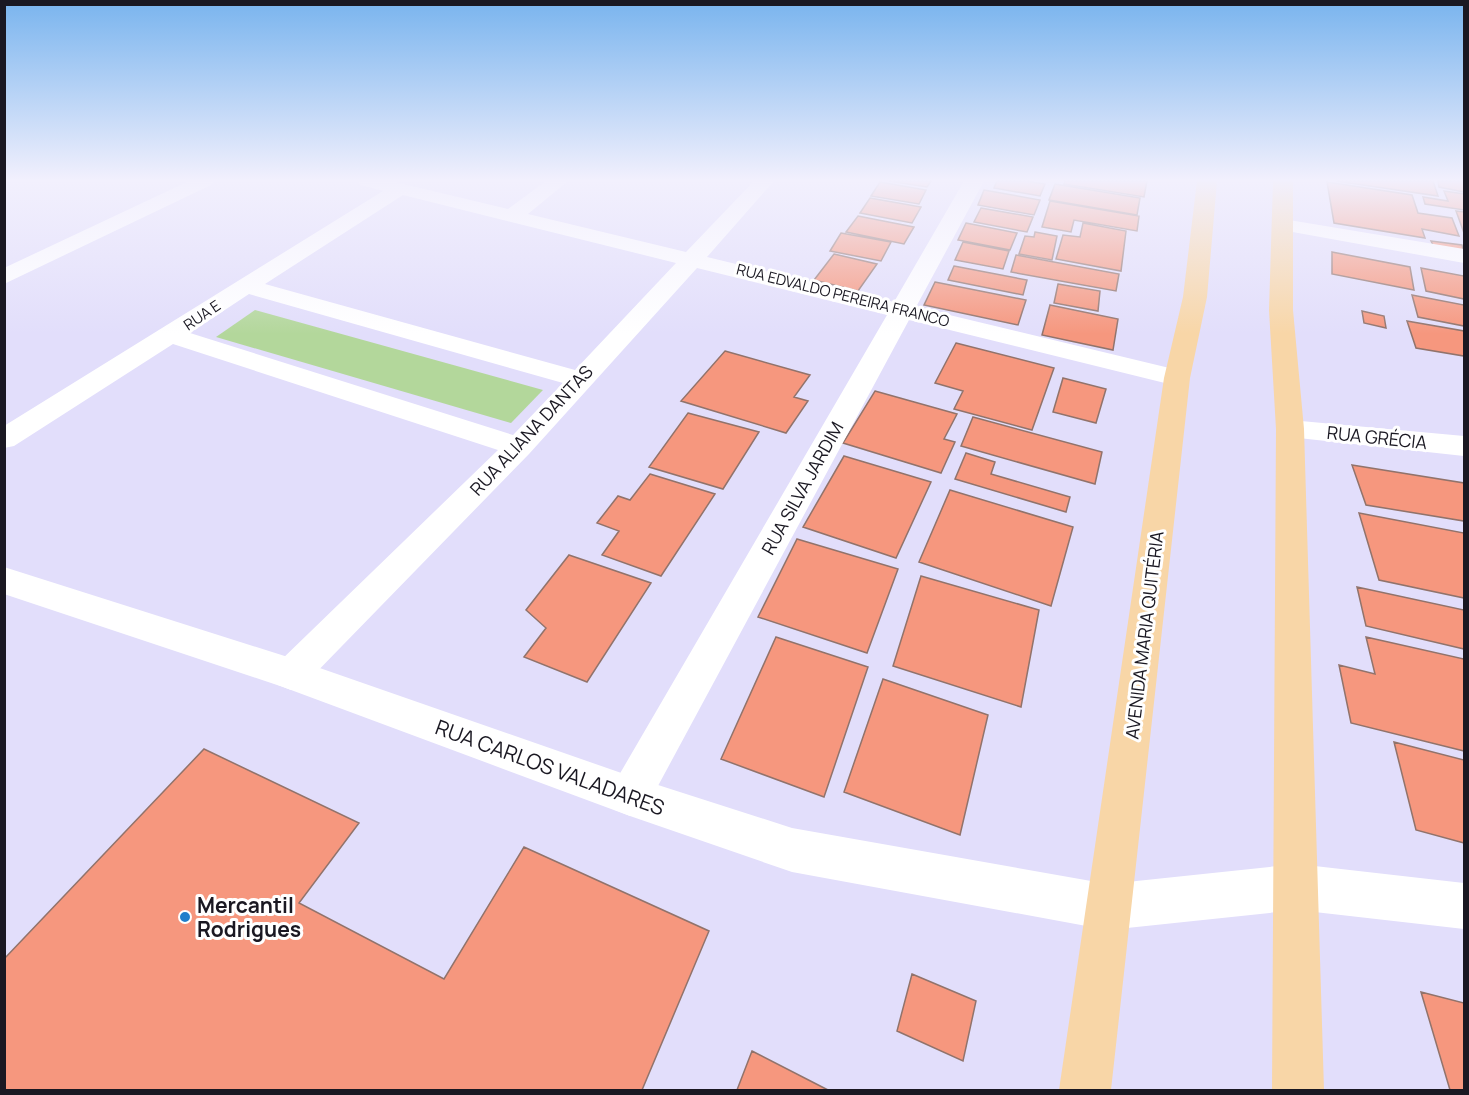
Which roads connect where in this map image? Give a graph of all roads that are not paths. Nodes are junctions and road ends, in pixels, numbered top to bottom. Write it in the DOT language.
graph roads {
  1 [pos="98,232"];
  2 [pos="331,232"];
  3 [pos="584,232"];
  4 [pos="716,232"];
  5 [pos="945,232"];
  6 [pos="1202,232"];
  7 [pos="1283,232"];
  8 [pos="1324,232"];
  9 [pos="1464,256"];
  10 [pos="692,258"];
  11 [pos="4,277"];
  12 [pos="245,286"];
  13 [pos="902,309"];
  14 [pos="172,335"];
  15 [pos="1177,378"];
  16 [pos="578,379"];
  17 [pos="1290,429"];
  18 [pos="4,439"];
  19 [pos="1464,446"];
  20 [pos="519,447"];
  21 [pos="4,580"];
  22 [pos="291,674"];
  23 [pos="630,796"];
  24 [pos="1297,887"];
  25 [pos="1464,906"];
  26 [pos="1108,907"];
  27 [pos="1085,1090"];
  28 [pos="1298,1090"];
  1 -- 11 [label="street"];
  2 -- 12 [label="street, RUA E"];
  3 -- 10 [label="street, RUA EDVALDO PEREIRA FRANCO"];
  4 -- 10 [label="street, RUA ALIANA DANTAS"];
  5 -- 13 [label="street, RUA SILVA JARDIM"];
  6 -- 15 [label="main road, AVENIDA MARIA QUITÉRIA"];
  7 -- 17 [label="main road"];
  8 -- 9 [label="street"];
  10 -- 13 [label="street, RUA EDVALDO PEREIRA FRANCO"];
  10 -- 16 [label="street, RUA ALIANA DANTAS"];
  12 -- 14 [label="street, RUA E"];
  12 -- 16 [label="street"];
  13 -- 15 [label="street, RUA EDVALDO PEREIRA FRANCO"];
  13 -- 23 [label="street, RUA SILVA JARDIM"];
  14 -- 18 [label="street, RUA E"];
  14 -- 20 [label="street"];
  15 -- 26 [label="main road, AVENIDA MARIA QUITÉRIA"];
  16 -- 20 [label="street, RUA ALIANA DANTAS"];
  17 -- 19 [label="street, RUA GRÉCIA"];
  17 -- 24 [label="main road"];
  20 -- 22 [label="street, RUA ALIANA DANTAS"];
  21 -- 22 [label="street, RUA CARLOS VALADARES"];
  22 -- 23 [label="street, RUA CARLOS VALADARES"];
  23 -- 26 [label="street, RUA CARLOS VALADARES"];
  24 -- 25 [label="street, RUA CARLOS VALADARES"];
  24 -- 26 [label="street, RUA CARLOS VALADARES"];
  24 -- 28 [label="main road"];
  26 -- 27 [label="main road, AVENIDA MARIA QUITÉRIA"];
}
